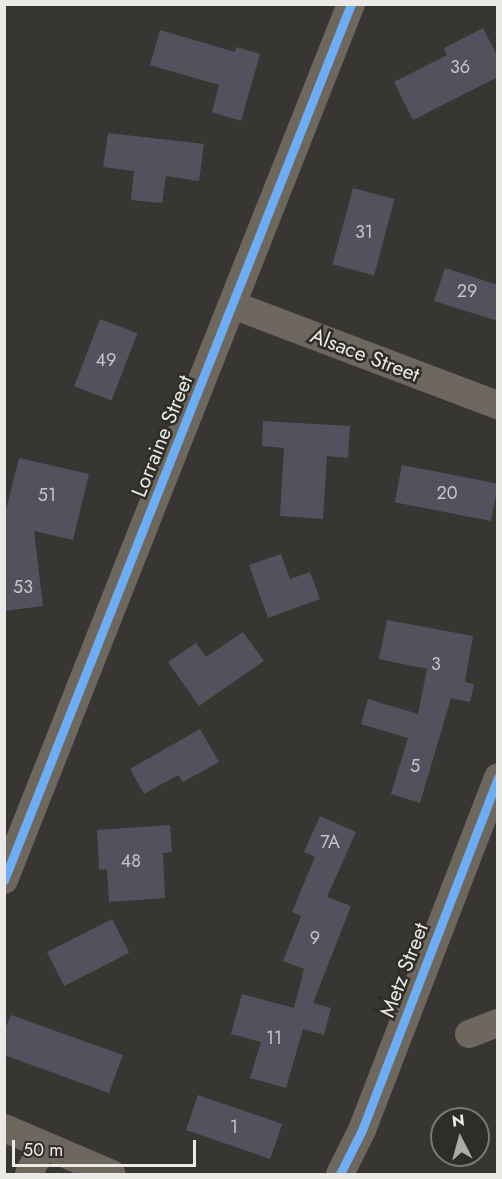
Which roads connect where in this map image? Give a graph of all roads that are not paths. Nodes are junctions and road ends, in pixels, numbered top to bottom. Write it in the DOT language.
graph roads {
  1 [pos="351,4"];
  2 [pos="233,305"];
  3 [pos="498,405"];
  4 [pos="498,777"];
  5 [pos="4,880"];
  6 [pos="498,1023"];
  7 [pos="470,1034"];
  8 [pos="4,1128"];
  9 [pos="42,1146"];
  10 [pos="29,1174"];
  11 [pos="112,1174"];
  12 [pos="340,1174"];
  1 -- 2 [label="street, Lorraine Street"];
  2 -- 3 [label="street, Alsace Street"];
  2 -- 5 [label="street, Lorraine Street"];
  4 -- 12 [label="street, Metz Street"];
  6 -- 7 [label="street"];
  8 -- 9 [label="street"];
  9 -- 10 [label="street"];
  9 -- 11 [label="street"];
}
